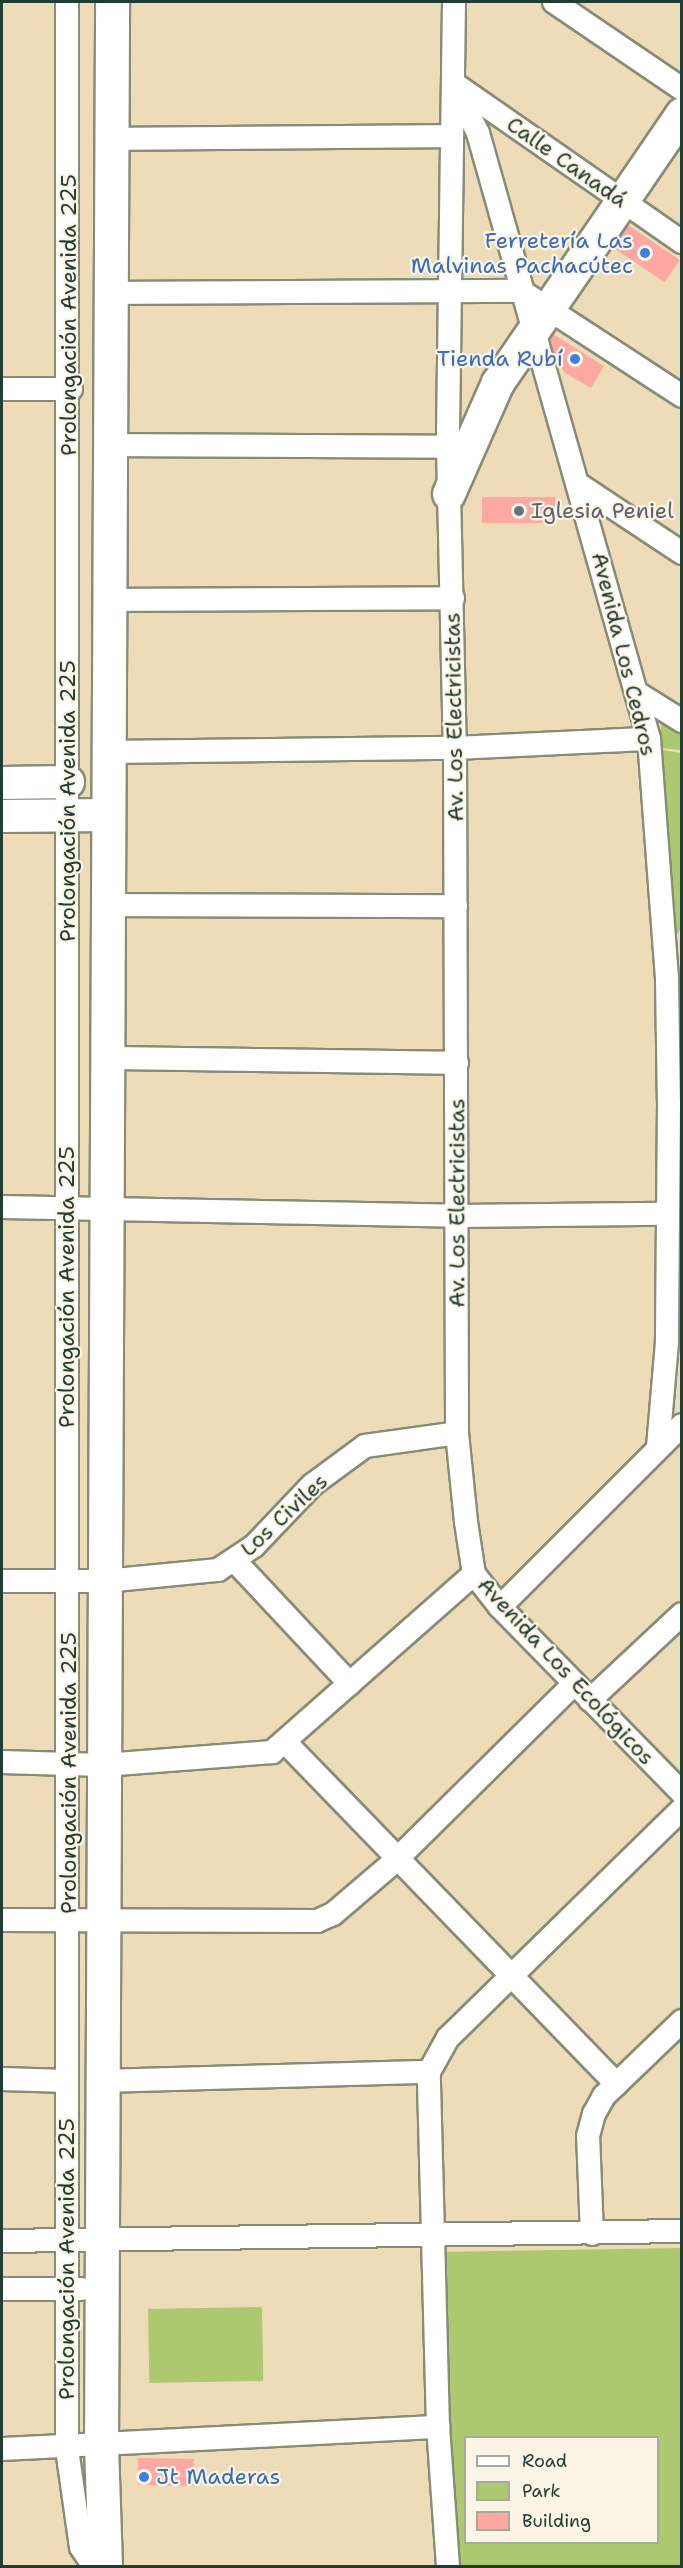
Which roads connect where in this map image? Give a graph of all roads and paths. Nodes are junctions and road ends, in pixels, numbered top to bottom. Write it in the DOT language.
graph roads {
  1 [pos="67,2"];
  2 [pos="112,2"];
  3 [pos="454,2"];
  4 [pos="554,2"];
  5 [pos="452,82"];
  6 [pos="681,88"];
  7 [pos="681,114"];
  8 [pos="451,136"];
  9 [pos="111,139"];
  10 [pos="623,202"];
  11 [pos="681,242"];
  12 [pos="521,291"];
  13 [pos="448,292"];
  14 [pos="110,293"];
  15 [pos="552,308"];
  16 [pos="533,336"];
  17 [pos="2,389"];
  18 [pos="70,389"];
  19 [pos="681,396"];
  20 [pos="111,445"];
  21 [pos="448,447"];
  22 [pos="581,486"];
  23 [pos="449,494"];
  24 [pos="681,553"];
  25 [pos="453,598"];
  26 [pos="111,600"];
  27 [pos="637,693"];
  28 [pos="681,721"];
  29 [pos="649,739"];
  30 [pos="455,748"];
  31 [pos="108,752"];
  32 [pos="2,783"];
  33 [pos="68,783"];
  34 [pos="68,815"];
  35 [pos="109,815"];
  36 [pos="2,816"];
  37 [pos="108,905"];
  38 [pos="456,906"];
  39 [pos="681,959"];
  40 [pos="667,980"];
  41 [pos="107,1058"];
  42 [pos="457,1063"];
  43 [pos="2,1207"];
  44 [pos="65,1208"];
  45 [pos="106,1209"];
  46 [pos="665,1214"];
  47 [pos="458,1216"];
  48 [pos="681,1425"];
  49 [pos="457,1433"];
  50 [pos="658,1449"];
  51 [pos="235,1561"];
  52 [pos="474,1574"];
  53 [pos="2,1581"];
  54 [pos="105,1581"];
  55 [pos="70,1582"];
  56 [pos="500,1607"];
  57 [pos="681,1614"];
  58 [pos="350,1684"];
  59 [pos="574,1684"];
  60 [pos="590,1700"];
  61 [pos="286,1743"];
  62 [pos="2,1762"];
  63 [pos="66,1763"];
  64 [pos="104,1765"];
  65 [pos="681,1793"];
  66 [pos="681,1809"];
  67 [pos="395,1861"];
  68 [pos="2,1920"];
  69 [pos="103,1920"];
  70 [pos="68,1921"];
  71 [pos="512,1975"];
  72 [pos="681,2021"];
  73 [pos="429,2072"];
  74 [pos="2,2079"];
  75 [pos="67,2081"];
  76 [pos="102,2081"];
  77 [pos="617,2084"];
  78 [pos="681,2231"];
  79 [pos="592,2234"];
  80 [pos="432,2236"];
  81 [pos="2,2241"];
  82 [pos="68,2241"];
  83 [pos="102,2241"];
  84 [pos="67,2288"];
  85 [pos="2,2289"];
  86 [pos="101,2289"];
  87 [pos="438,2427"];
  88 [pos="101,2448"];
  89 [pos="2,2449"];
  90 [pos="67,2449"];
  91 [pos="94,2566"];
  92 [pos="105,2566"];
  93 [pos="448,2566"];
  1 -- 18 [label="street, Prolongación Avenida 225"];
  2 -- 9 [label="main road, Prolongación Avenida 225"];
  3 -- 5 [label="street, Av. Los Electricistas"];
  4 -- 6 [label="street"];
  5 -- 8 [label="street, Av. Los Electricistas"];
  5 -- 10 [label="street, Calle Canadá"];
  5 -- 12 [label="street, Avenida Los Cedros"];
  7 -- 10 [label="street"];
  8 -- 9 [label="street"];
  8 -- 13 [label="street, Av. Los Electricistas"];
  9 -- 14 [label="main road, Prolongación Avenida 225"];
  10 -- 11 [label="street, Calle Canadá"];
  10 -- 15 [label="street"];
  12 -- 13 [label="street"];
  12 -- 15 [label="street"];
  12 -- 16 [label="street, Avenida Los Cedros"];
  13 -- 14 [label="street"];
  13 -- 21 [label="street, Av. Los Electricistas"];
  14 -- 20 [label="main road, Prolongación Avenida 225"];
  15 -- 16 [label="street"];
  15 -- 19 [label="street"];
  16 -- 22 [label="street, Avenida Los Cedros"];
  16 -- 23 [label="street"];
  17 -- 18 [label="street"];
  18 -- 33 [label="street, Prolongación Avenida 225"];
  20 -- 21 [label="street"];
  20 -- 26 [label="main road, Prolongación Avenida 225"];
  21 -- 23 [label="street, Av. Los Electricistas"];
  22 -- 24 [label="street"];
  22 -- 27 [label="street, Avenida Los Cedros"];
  23 -- 25 [label="street, Av. Los Electricistas"];
  25 -- 26 [label="street"];
  25 -- 30 [label="street, Av. Los Electricistas"];
  26 -- 31 [label="main road, Prolongación Avenida 225"];
  27 -- 28 [label="street"];
  27 -- 29 [label="street, Avenida Los Cedros"];
  29 -- 30 [label="street"];
  29 -- 40 [label="street, Avenida Los Cedros"];
  30 -- 31 [label="street"];
  30 -- 38 [label="street, Av. Los Electricistas"];
  31 -- 35 [label="main road, Prolongación Avenida 225"];
  32 -- 33 [label="street"];
  33 -- 34 [label="street, Prolongación Avenida 225"];
  34 -- 35 [label="street"];
  34 -- 36 [label="street"];
  34 -- 44 [label="street, Prolongación Avenida 225"];
  35 -- 37 [label="main road, Prolongación Avenida 225"];
  37 -- 38 [label="street"];
  37 -- 41 [label="main road, Prolongación Avenida 225"];
  38 -- 42 [label="street, Av. Los Electricistas"];
  39 -- 40 [label="street"];
  40 -- 46 [label="street, Avenida Los Cedros"];
  41 -- 42 [label="street"];
  41 -- 45 [label="main road, Prolongación Avenida 225"];
  42 -- 47 [label="street, Av. Los Electricistas"];
  43 -- 44 [label="street"];
  44 -- 45 [label="street"];
  44 -- 55 [label="street, Prolongación Avenida 225"];
  45 -- 47 [label="street"];
  45 -- 54 [label="main road, Prolongación Avenida 225"];
  46 -- 47 [label="street"];
  46 -- 50 [label="street, Avenida Los Cedros"];
  47 -- 49 [label="street, Av. Los Electricistas"];
  48 -- 50 [label="street"];
  49 -- 51 [label="street, Los Civiles"];
  49 -- 52 [label="street, Avenida Los Ecológicos"];
  50 -- 56 [label="street"];
  51 -- 54 [label="street, Los Civiles"];
  51 -- 58 [label="street"];
  52 -- 56 [label="street, Avenida Los Ecológicos"];
  52 -- 58 [label="street"];
  53 -- 55 [label="street, Los Civiles"];
  54 -- 55 [label="street, Los Civiles"];
  54 -- 64 [label="main road, Prolongación Avenida 225"];
  55 -- 63 [label="street, Prolongación Avenida 225"];
  56 -- 59 [label="street, Avenida Los Ecológicos"];
  57 -- 60 [label="street"];
  58 -- 61 [label="street"];
  59 -- 60 [label="street, Avenida Los Ecológicos"];
  59 -- 67 [label="street"];
  60 -- 65 [label="street, Avenida Los Ecológicos"];
  61 -- 64 [label="street"];
  61 -- 67 [label="street"];
  62 -- 63 [label="street"];
  63 -- 64 [label="street"];
  63 -- 70 [label="street, Prolongación Avenida 225"];
  64 -- 69 [label="main road, Prolongación Avenida 225"];
  66 -- 71 [label="street"];
  67 -- 69 [label="street"];
  67 -- 71 [label="street"];
  68 -- 70 [label="street"];
  69 -- 70 [label="street"];
  69 -- 76 [label="main road, Prolongación Avenida 225"];
  70 -- 75 [label="street, Prolongación Avenida 225"];
  71 -- 73 [label="street"];
  71 -- 77 [label="street"];
  72 -- 77 [label="street"];
  73 -- 76 [label="street"];
  73 -- 80 [label="street"];
  74 -- 75 [label="street"];
  75 -- 82 [label="street, Prolongación Avenida 225"];
  76 -- 83 [label="main road, Prolongación Avenida 225"];
  77 -- 79 [label="street"];
  78 -- 79 [label="street"];
  79 -- 80 [label="street"];
  80 -- 83 [label="street"];
  80 -- 87 [label="street"];
  81 -- 82 [label="street"];
  82 -- 83 [label="street"];
  82 -- 84 [label="street, Prolongación Avenida 225"];
  83 -- 86 [label="main road, Prolongación Avenida 225"];
  84 -- 85 [label="street"];
  84 -- 86 [label="street"];
  84 -- 90 [label="street, Prolongación Avenida 225"];
  86 -- 88 [label="main road, Prolongación Avenida 225"];
  87 -- 88 [label="street"];
  87 -- 93 [label="street"];
  88 -- 90 [label="street"];
  88 -- 92 [label="main road, Prolongación Avenida 225"];
  89 -- 90 [label="street"];
  90 -- 91 [label="street, Prolongación Avenida 225"];
}
